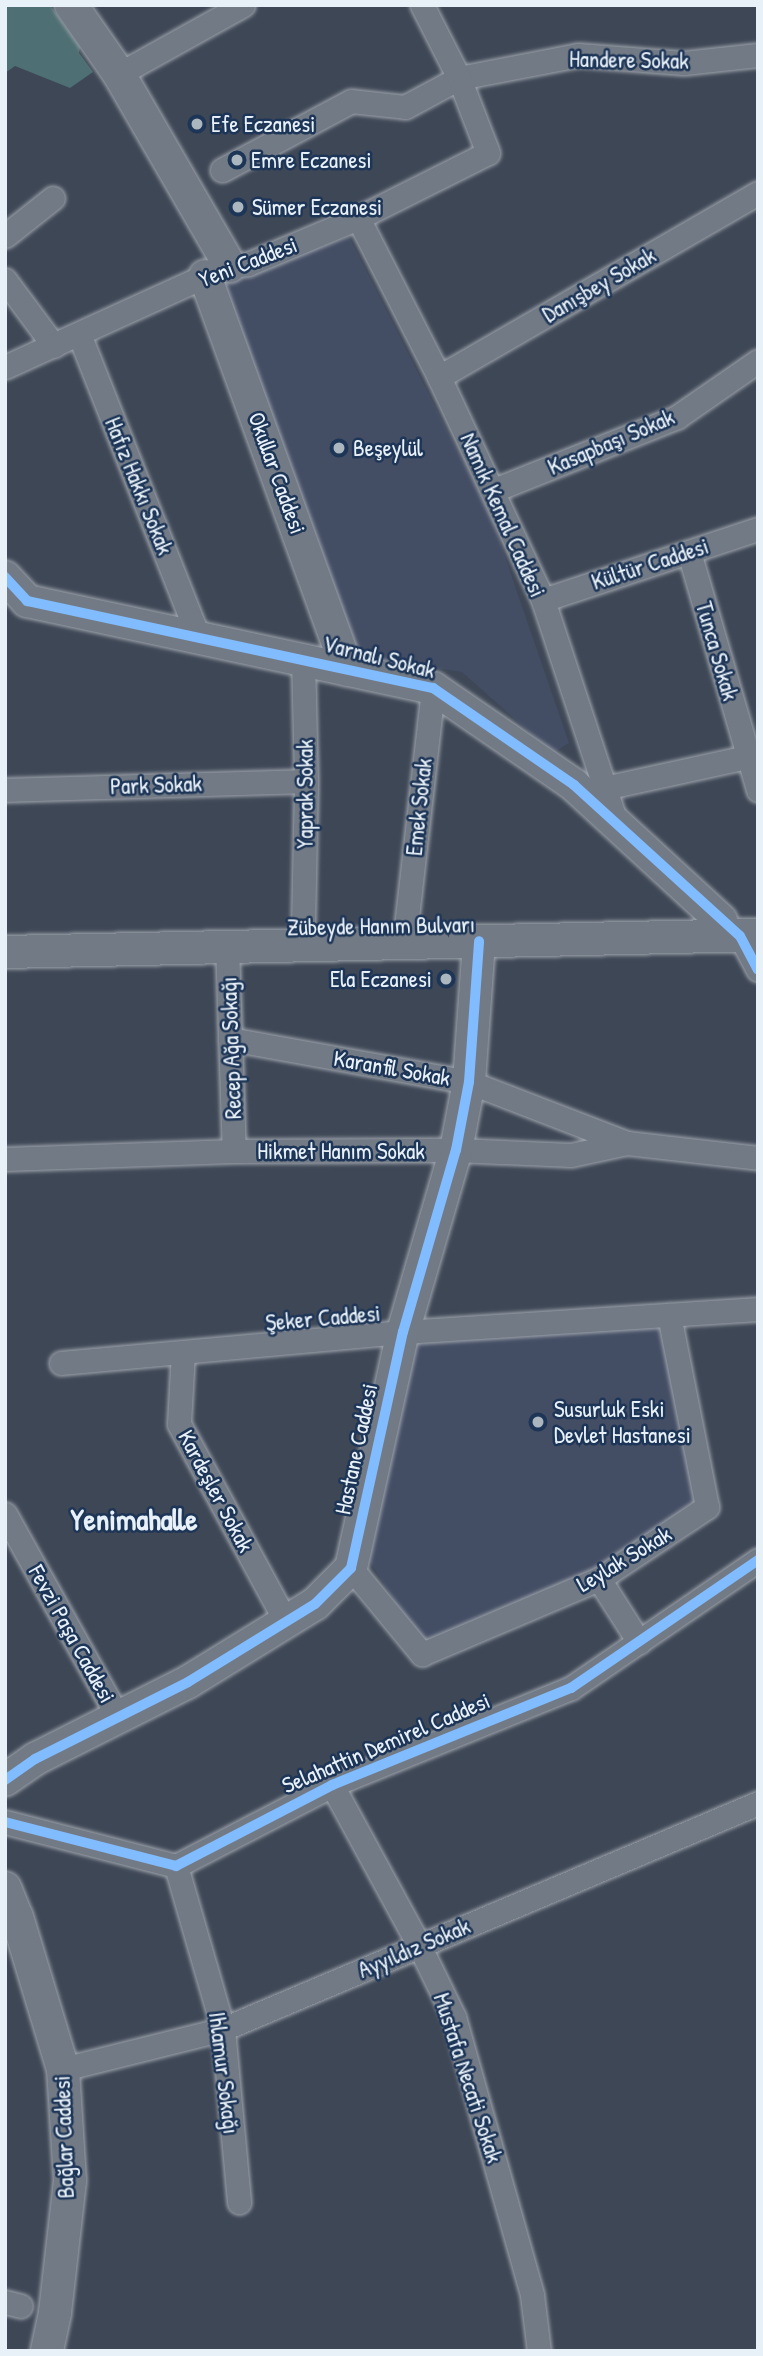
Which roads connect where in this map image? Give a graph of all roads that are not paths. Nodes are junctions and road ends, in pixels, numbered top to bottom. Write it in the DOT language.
graph roads {
  1 [pos="71,5"];
  2 [pos="243,5"];
  3 [pos="422,5"];
  4 [pos="758,55"];
  5 [pos="119,74"];
  6 [pos="459,78"];
  7 [pos="222,170"];
  8 [pos="758,193"];
  9 [pos="53,198"];
  10 [pos="358,218"];
  11 [pos="5,236"];
  12 [pos="218,271"];
  13 [pos="5,280"];
  14 [pos="79,334"];
  15 [pos="54,346"];
  16 [pos="758,361"];
  17 [pos="5,367"];
  18 [pos="439,377"];
  19 [pos="494,490"];
  20 [pos="758,529"];
  21 [pos="689,552"];
  22 [pos="5,577"];
  23 [pos="543,600"];
  24 [pos="199,638"];
  25 [pos="303,660"];
  26 [pos="348,670"];
  27 [pos="433,688"];
  28 [pos="746,757"];
  29 [pos="306,781"];
  30 [pos="604,788"];
  31 [pos="5,790"];
  32 [pos="758,790"];
  33 [pos="618,825"];
  34 [pos="406,926"];
  35 [pos="303,928"];
  36 [pos="744,928"];
  37 [pos="5,933"];
  38 [pos="479,941"];
  39 [pos="227,945"];
  40 [pos="5,952"];
  41 [pos="758,970"];
  42 [pos="230,1039"];
  43 [pos="469,1082"];
  44 [pos="627,1143"];
  45 [pos="456,1150"];
  46 [pos="234,1151"];
  47 [pos="758,1158"];
  48 [pos="5,1160"];
  49 [pos="758,1309"];
  50 [pos="669,1315"];
  51 [pos="403,1332"];
  52 [pos="183,1352"];
  53 [pos="61,1363"];
  54 [pos="5,1514"];
  55 [pos="758,1560"];
  56 [pos="351,1568"];
  57 [pos="599,1578"];
  58 [pos="286,1622"];
  59 [pos="639,1642"];
  60 [pos="118,1717"];
  61 [pos="5,1780"];
  62 [pos="332,1784"];
  63 [pos="758,1803"];
  64 [pos="5,1822"];
  65 [pos="176,1866"];
  66 [pos="5,1888"];
  67 [pos="419,1945"];
  68 [pos="223,2029"];
  69 [pos="63,2069"];
  70 [pos="239,2202"];
  71 [pos="47,2351"];
  72 [pos="539,2351"];
  1 -- 5 [label="street, Okullar Caddesi"];
  2 -- 5 [label="street"];
  3 -- 6 [label="street"];
  4 -- 6 [label="street, Handere Sokak"];
  5 -- 12 [label="street, Okullar Caddesi"];
  6 -- 7 [label="street, Handere Sokak"];
  6 -- 10 [label="street, Yeni Caddesi"];
  8 -- 18 [label="street, Danışbey Sokak"];
  9 -- 11 [label="street"];
  10 -- 12 [label="street, Yeni Caddesi"];
  10 -- 18 [label="street, Namık Kemal Caddesi"];
  12 -- 14 [label="street, Yeni Caddesi"];
  12 -- 26 [label="street, Okullar Caddesi"];
  13 -- 15 [label="street"];
  14 -- 15 [label="street, Yeni Caddesi"];
  14 -- 24 [label="street, Hafız Hakkı Sokak"];
  15 -- 17 [label="street, Yeni Caddesi"];
  16 -- 19 [label="street, Kasapbaşı Sokak"];
  18 -- 19 [label="street, Namık Kemal Caddesi"];
  19 -- 23 [label="street, Namık Kemal Caddesi"];
  20 -- 21 [label="street, Kültür Caddesi"];
  21 -- 23 [label="street, Kültür Caddesi"];
  21 -- 28 [label="street, Tunca Sokak"];
  22 -- 24 [label="street, Varnalı Sokak"];
  23 -- 30 [label="street, Namık Kemal Caddesi"];
  24 -- 25 [label="street, Varnalı Sokak"];
  25 -- 26 [label="street, Varnalı Sokak"];
  25 -- 29 [label="street, Yaprak Sokak"];
  26 -- 27 [label="street, Varnalı Sokak"];
  27 -- 33 [label="street, Varnalı Sokak"];
  27 -- 34 [label="street, Emek Sokak"];
  28 -- 30 [label="street"];
  28 -- 32 [label="street, Tunca Sokak"];
  29 -- 31 [label="street, Park Sokak"];
  29 -- 35 [label="street, Yaprak Sokak"];
  30 -- 33 [label="street, Namık Kemal Caddesi"];
  33 -- 36 [label="street, Varnalı Sokak"];
  34 -- 35 [label="street, Zübeyde Hanım Bulvarı"];
  34 -- 36 [label="street, Zübeyde Hanım Bulvarı"];
  35 -- 37 [label="street, Zübeyde Hanım Bulvarı"];
  36 -- 38 [label="street"];
  36 -- 41 [label="street"];
  38 -- 39 [label="street"];
  38 -- 43 [label="street, Hastane Caddesi"];
  39 -- 40 [label="street"];
  39 -- 42 [label="street, Recep Ağa Sokağı"];
  42 -- 43 [label="street, Karanfil Sokak"];
  42 -- 46 [label="street, Recep Ağa Sokağı"];
  43 -- 44 [label="street, Karanfil Sokak"];
  43 -- 45 [label="street, Hastane Caddesi"];
  44 -- 45 [label="street, Hikmet Hanım Sokak"];
  44 -- 47 [label="street, Hikmet Hanım Sokak"];
  45 -- 46 [label="street, Hikmet Hanım Sokak"];
  45 -- 51 [label="street, Hastane Caddesi"];
  46 -- 48 [label="street, Hikmet Hanım Sokak"];
  49 -- 50 [label="street, Şeker Caddesi"];
  50 -- 51 [label="street, Şeker Caddesi"];
  50 -- 57 [label="street, Leylak Sokak"];
  51 -- 52 [label="street, Şeker Caddesi"];
  51 -- 56 [label="street, Hastane Caddesi"];
  52 -- 53 [label="street, Şeker Caddesi"];
  52 -- 58 [label="street, Kardeşler Sokak"];
  54 -- 60 [label="street, Fevzi Paşa Caddesi"];
  55 -- 59 [label="street, Selahattin Demirel Caddesi"];
  56 -- 57 [label="street, Leylak Sokak"];
  56 -- 58 [label="street"];
  57 -- 59 [label="street"];
  58 -- 60 [label="street"];
  59 -- 62 [label="street, Selahattin Demirel Caddesi"];
  60 -- 61 [label="street"];
  62 -- 65 [label="street, Selahattin Demirel Caddesi"];
  62 -- 67 [label="street, Mustafa Necati Sokak"];
  63 -- 67 [label="street, Ayyıldız Sokak"];
  64 -- 65 [label="street"];
  65 -- 68 [label="street, Ihlamur Sokağı"];
  66 -- 69 [label="street, Bağlar Caddesi"];
  67 -- 68 [label="street, Ayyıldız Sokak"];
  67 -- 72 [label="street, Mustafa Necati Sokak"];
  68 -- 69 [label="street, Ayyıldız Sokak"];
  68 -- 70 [label="street, Ihlamur Sokağı"];
  69 -- 71 [label="street, Bağlar Caddesi"];
}
